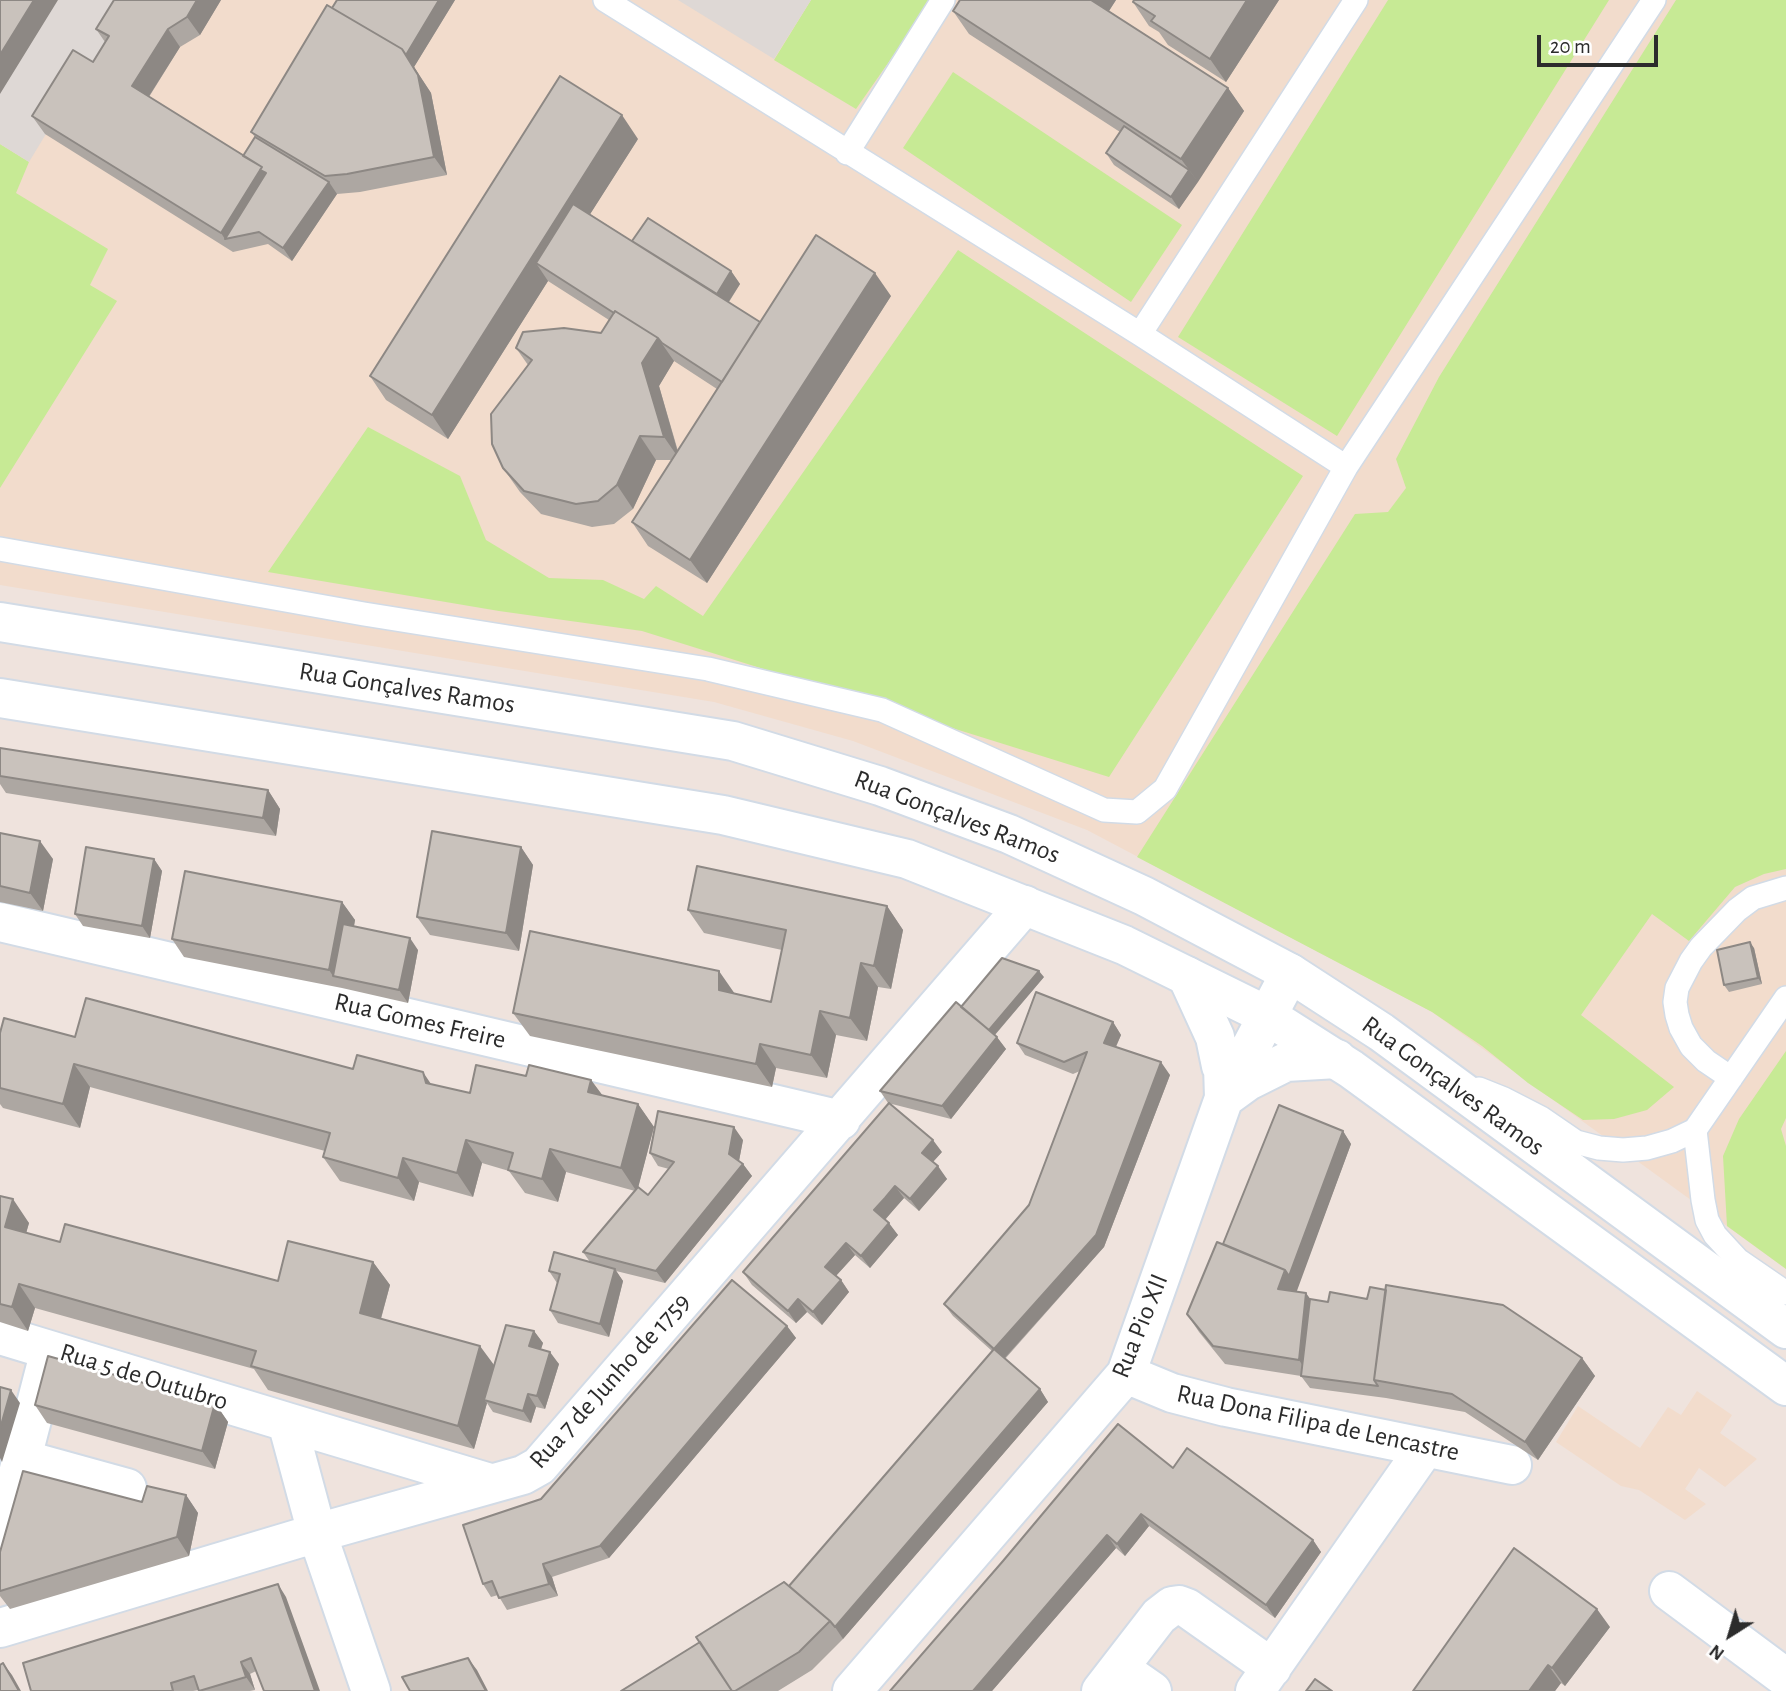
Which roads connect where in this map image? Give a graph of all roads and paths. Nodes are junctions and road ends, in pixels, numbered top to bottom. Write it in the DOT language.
graph roads {
  1 [pos="605,0"];
  2 [pos="943,0"];
  3 [pos="1356,0"];
  4 [pos="1654,0"];
  5 [pos="847,153"];
  6 [pos="1140,334"];
  7 [pos="1346,467"];
  8 [pos="0,549"];
  9 [pos="0,622"];
  10 [pos="0,698"];
  11 [pos="1786,888"];
  12 [pos="1025,905"];
  13 [pos="0,922"];
  14 [pos="1290,973"];
  15 [pos="1187,976"];
  16 [pos="1786,998"];
  17 [pos="1266,1015"];
  18 [pos="1338,1059"];
  19 [pos="1443,1077"];
  20 [pos="1731,1078"];
  21 [pos="1224,1098"];
  22 [pos="841,1120"];
  23 [pos="1695,1130"];
  24 [pos="1786,1293"];
  25 [pos="1786,1329"];
  26 [pos="0,1335"];
  27 [pos="50,1349"];
  28 [pos="1126,1374"];
  29 [pos="1786,1386"];
  30 [pos="287,1422"];
  31 [pos="1426,1448"];
  32 [pos="22,1459"];
  33 [pos="1512,1465"];
  34 [pos="490,1483"];
  35 [pos="127,1488"];
  36 [pos="317,1533"];
  37 [pos="0,1543"];
  38 [pos="1668,1591"];
  39 [pos="0,1628"];
  40 [pos="1786,1678"];
  41 [pos="1110,1679"];
  42 [pos="1264,1679"];
  43 [pos="372,1691"];
  44 [pos="852,1691"];
  45 [pos="1152,1691"];
  1 -- 5 [label="lane"];
  2 -- 5 [label="lane"];
  3 -- 6 [label="lane"];
  4 -- 7 [label="lane"];
  5 -- 6 [label="lane"];
  6 -- 7 [label="lane"];
  7 -- 8 [label="lane"];
  9 -- 14 [label="street, Rua Gonçalves Ramos"];
  10 -- 12 [label="street, Rua Gonçalves Ramos"];
  11 -- 20 [label="lane"];
  12 -- 15 [label="street, Rua Gonçalves Ramos"];
  12 -- 22 [label="street, Rua 7 de Junho de 1759"];
  13 -- 22 [label="street, Rua Gomes Freire"];
  14 -- 17 [label="street, Rua Pio XII"];
  14 -- 19 [label="street, Rua Gonçalves Ramos"];
  15 -- 17 [label="street, Rua Gonçalves Ramos"];
  15 -- 21 [label="street"];
  16 -- 20 [label="lane"];
  17 -- 18 [label="street, Rua Gonçalves Ramos"];
  17 -- 21 [label="street, Rua Pio XII"];
  18 -- 21 [label="street"];
  18 -- 29 [label="street, Rua Gonçalves Ramos"];
  19 -- 23 [label="lane"];
  19 -- 25 [label="street, Rua Gonçalves Ramos"];
  20 -- 23 [label="lane"];
  21 -- 28 [label="street, Rua Pio XII"];
  22 -- 34 [label="street, Rua 7 de Junho de 1759"];
  23 -- 24 [label="lane"];
  26 -- 27 [label="street, Rua 5 de Outubro"];
  27 -- 30 [label="street, Rua 5 de Outubro"];
  27 -- 32 [label="street"];
  28 -- 31 [label="street, Rua Dona Filipa de Lencastre"];
  28 -- 44 [label="street, Rua Pio XII"];
  30 -- 34 [label="street, Rua 5 de Outubro"];
  30 -- 36 [label="street"];
  31 -- 33 [label="street, Rua Dona Filipa de Lencastre"];
  31 -- 42 [label="street"];
  32 -- 35 [label="street"];
  32 -- 37 [label="street"];
  34 -- 36 [label="street, Rua 7 de Junho de 1759"];
  36 -- 39 [label="street, Rua 7 de Junho de 1759"];
  36 -- 43 [label="street"];
  38 -- 40 [label="street"];
  41 -- 42 [label="street"];
  41 -- 45 [label="street"];
}
